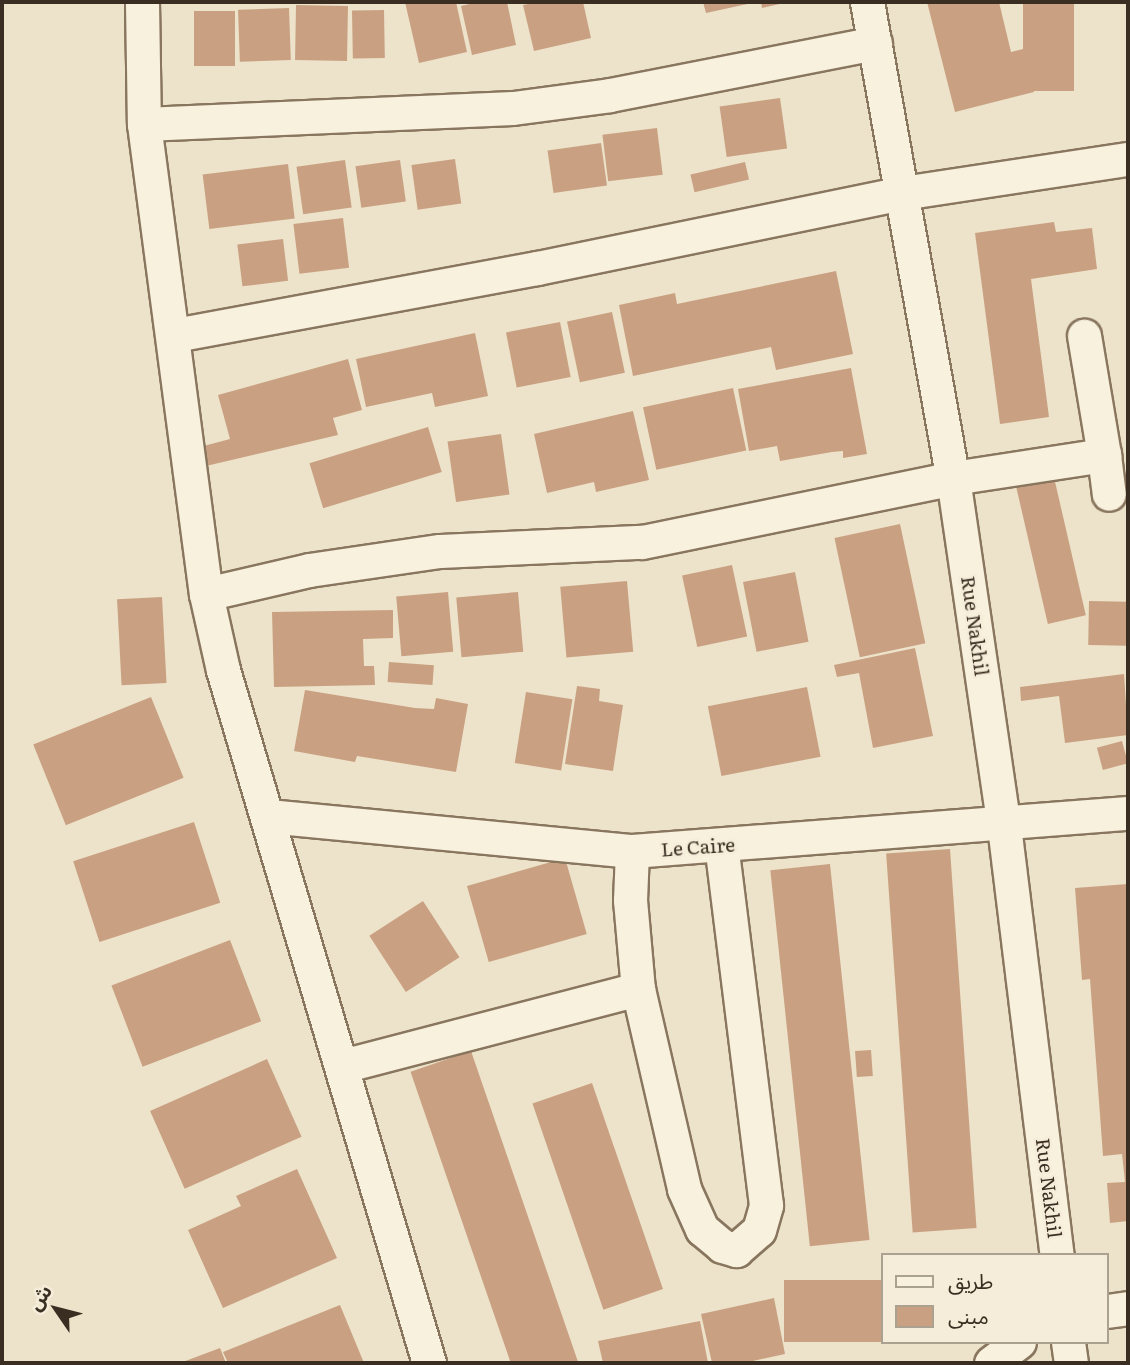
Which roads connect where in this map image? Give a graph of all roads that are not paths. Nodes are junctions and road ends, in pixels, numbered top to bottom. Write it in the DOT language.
graph roads {
  1 [pos="142,2"];
  2 [pos="867,2"];
  3 [pos="875,43"];
  4 [pos="144,124"];
  5 [pos="1128,159"];
  6 [pos="902,193"];
  7 [pos="175,335"];
  8 [pos="1084,337"];
  9 [pos="1104,455"];
  10 [pos="953,478"];
  11 [pos="1110,494"];
  12 [pos="206,594"];
  13 [pos="1128,813"];
  14 [pos="268,816"];
  15 [pos="1004,826"];
  16 [pos="721,845"];
  17 [pos="632,851"];
  18 [pos="638,989"];
  19 [pos="342,1066"];
  20 [pos="1057,1253"];
  21 [pos="1128,1308"];
  22 [pos="1109,1311"];
  23 [pos="1016,1344"];
  24 [pos="1068,1344"];
  25 [pos="429,1363"];
  26 [pos="991,1363"];
  27 [pos="1071,1363"];
  1 -- 4 [label="street"];
  2 -- 3 [label="street, Rue Nakhil"];
  3 -- 4 [label="street"];
  3 -- 6 [label="street, Rue Nakhil"];
  4 -- 7 [label="street"];
  5 -- 6 [label="street"];
  6 -- 7 [label="street"];
  6 -- 10 [label="street, Rue Nakhil"];
  7 -- 12 [label="street"];
  8 -- 9 [label="street"];
  9 -- 10 [label="street"];
  9 -- 11 [label="street"];
  10 -- 12 [label="street"];
  10 -- 15 [label="street, Rue Nakhil"];
  12 -- 14 [label="street"];
  13 -- 15 [label="street, Le Caire"];
  14 -- 17 [label="street, Le Caire"];
  14 -- 19 [label="street"];
  15 -- 16 [label="street, Le Caire"];
  15 -- 20 [label="street, Rue Nakhil"];
  16 -- 17 [label="street, Le Caire"];
  16 -- 18 [label="street"];
  17 -- 18 [label="street"];
  18 -- 19 [label="street"];
  19 -- 25 [label="street"];
  21 -- 22 [label="street"];
  23 -- 26 [label="street"];
  24 -- 27 [label="street"];
}
